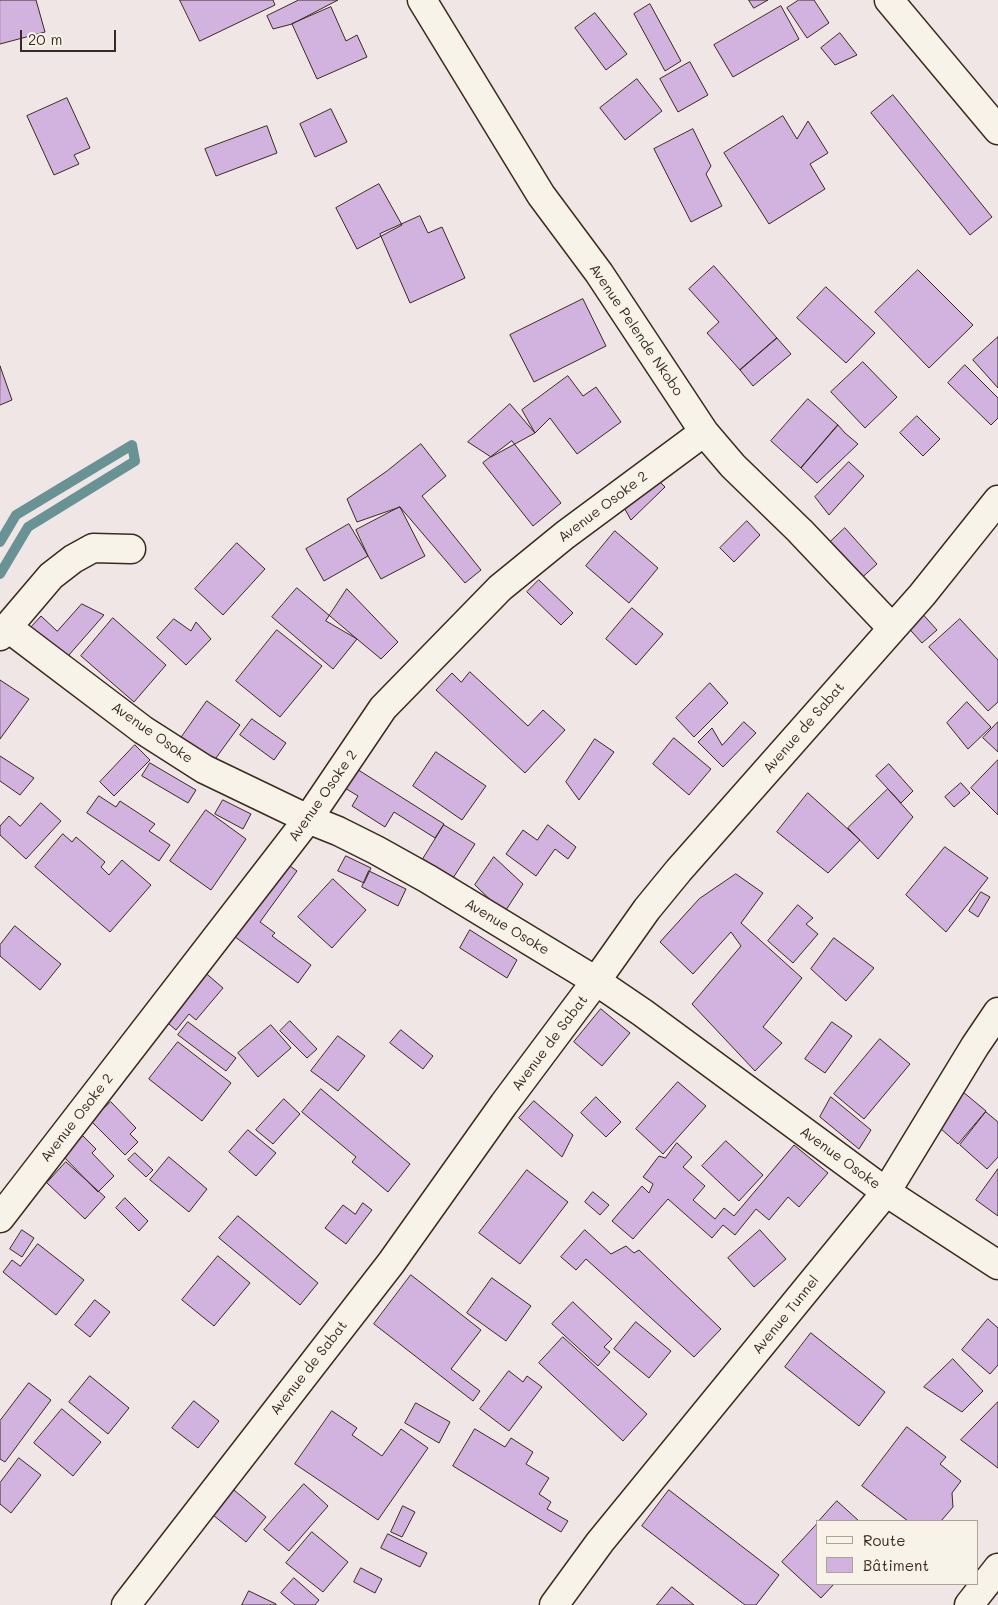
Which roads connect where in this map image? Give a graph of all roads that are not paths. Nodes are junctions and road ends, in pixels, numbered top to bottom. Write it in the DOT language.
graph roads {
  1 [pos="422,0"];
  2 [pos="889,0"];
  3 [pos="998,130"];
  4 [pos="704,432"];
  5 [pos="998,500"];
  6 [pos="131,549"];
  7 [pos="892,628"];
  8 [pos="3,631"];
  9 [pos="308,820"];
  10 [pos="596,981"];
  11 [pos="998,1012"];
  12 [pos="886,1192"];
  13 [pos="0,1218"];
  14 [pos="998,1265"];
  15 [pos="998,1568"];
  16 [pos="126,1605"];
  17 [pos="554,1605"];
  18 [pos="969,1605"];
  1 -- 4 [label="street, Avenue Pelende Nkobo"];
  2 -- 3 [label="street"];
  4 -- 7 [label="street, Avenue Pelende Nkobo"];
  4 -- 9 [label="street, Avenue Osoke 2"];
  5 -- 7 [label="street, Avenue de Sabat"];
  6 -- 8 [label="street"];
  7 -- 10 [label="street, Avenue de Sabat"];
  8 -- 9 [label="street, Avenue Osoke"];
  9 -- 10 [label="street, Avenue Osoke"];
  9 -- 13 [label="street, Avenue Osoke 2"];
  10 -- 12 [label="street, Avenue Osoke"];
  10 -- 16 [label="street, Avenue de Sabat"];
  11 -- 12 [label="street, Avenue Tunnel"];
  12 -- 14 [label="street, Avenue Osoke"];
  12 -- 17 [label="street, Avenue Tunnel"];
  15 -- 18 [label="street"];
}
